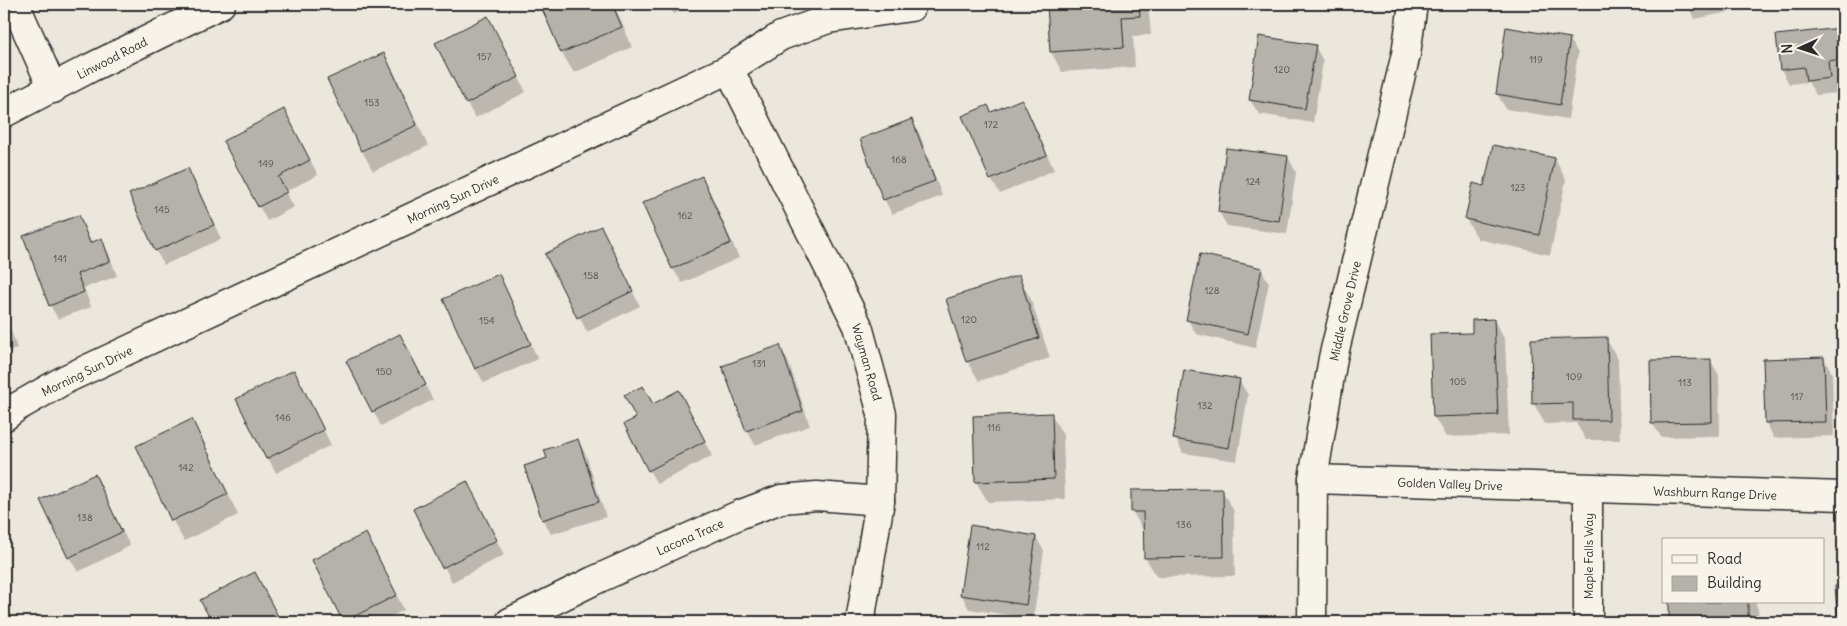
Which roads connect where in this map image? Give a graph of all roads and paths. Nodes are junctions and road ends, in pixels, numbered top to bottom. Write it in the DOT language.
graph roads {
  1 [pos="15,4"];
  2 [pos="221,4"];
  3 [pos="1413,4"];
  4 [pos="911,7"];
  5 [pos="729,70"];
  6 [pos="53,89"];
  7 [pos="4,113"];
  8 [pos="4,417"];
  9 [pos="1313,479"];
  10 [pos="1588,489"];
  11 [pos="1843,496"];
  12 [pos="880,501"];
  13 [pos="510,622"];
  14 [pos="860,622"];
  15 [pos="1312,622"];
  16 [pos="1588,622"];
  1 -- 6 [label="street"];
  2 -- 6 [label="street, Linwood Road"];
  3 -- 9 [label="street, Middle Grove Drive"];
  4 -- 5 [label="street, Morning Sun Drive"];
  5 -- 8 [label="street, Morning Sun Drive"];
  5 -- 12 [label="street, Wayman Road"];
  6 -- 7 [label="street, Linwood Road"];
  9 -- 10 [label="street, Golden Valley Drive"];
  9 -- 15 [label="street, Middle Grove Drive"];
  10 -- 11 [label="street, Washburn Range Drive"];
  10 -- 16 [label="street, Maple Falls Way"];
  12 -- 13 [label="street, Lacona Trace"];
  12 -- 14 [label="street, Wayman Road"];
}
